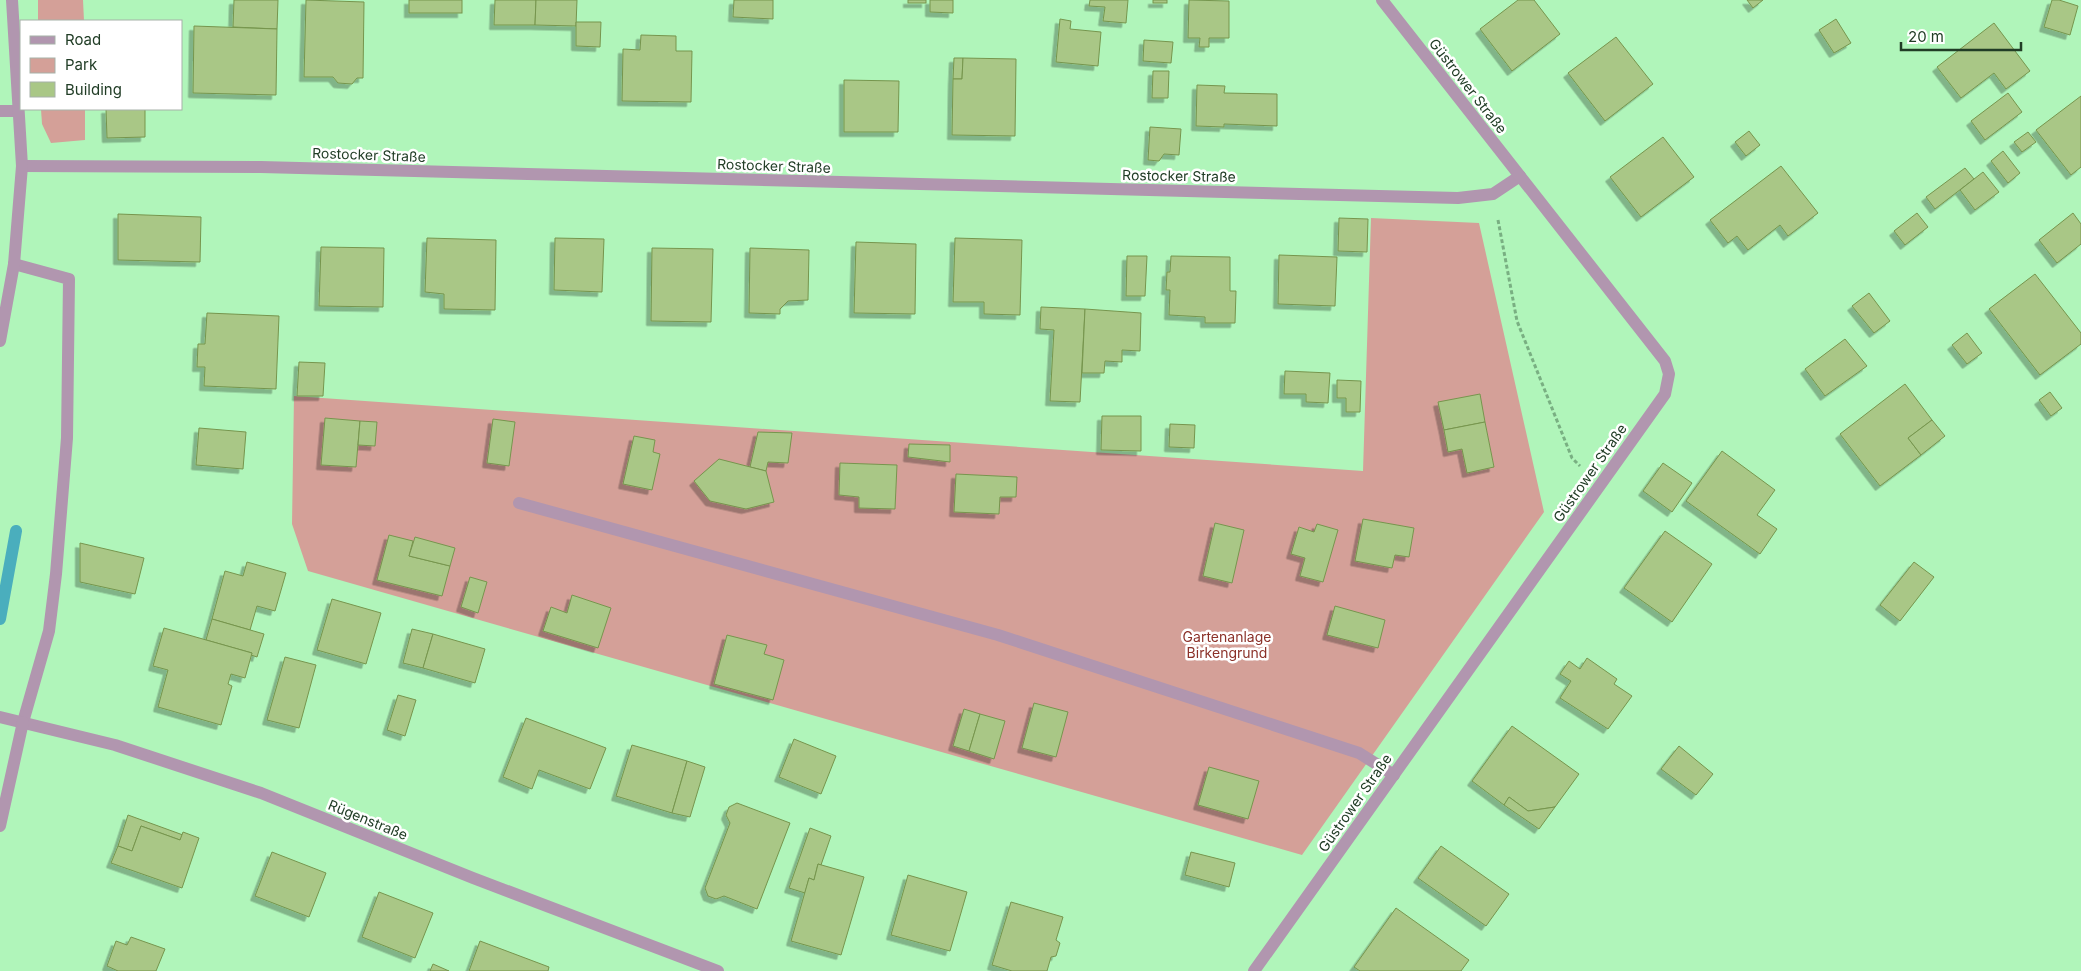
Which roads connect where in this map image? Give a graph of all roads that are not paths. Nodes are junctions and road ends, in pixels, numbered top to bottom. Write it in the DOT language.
graph roads {
  1 [pos="12,0"];
  2 [pos="1382,0"];
  3 [pos="0,111"];
  4 [pos="18,111"];
  5 [pos="22,166"];
  6 [pos="1520,176"];
  7 [pos="14,264"];
  8 [pos="4,293"];
  9 [pos="0,341"];
  10 [pos="519,503"];
  11 [pos="0,717"];
  12 [pos="23,722"];
  13 [pos="1394,775"];
  14 [pos="0,826"];
  15 [pos="718,971"];
  16 [pos="1254,971"];
  1 -- 4 [label="street"];
  2 -- 6 [label="street, Güstrower Straße"];
  3 -- 4 [label="street"];
  4 -- 5 [label="street"];
  5 -- 6 [label="street, Rostocker Straße"];
  5 -- 7 [label="street"];
  6 -- 13 [label="street, Güstrower Straße"];
  7 -- 8 [label="street"];
  7 -- 12 [label="street"];
  8 -- 9 [label="street"];
  10 -- 13 [label="street"];
  11 -- 12 [label="street, Rügenstraße"];
  12 -- 14 [label="street"];
  12 -- 15 [label="street, Rügenstraße"];
  13 -- 16 [label="street, Güstrower Straße"];
}
